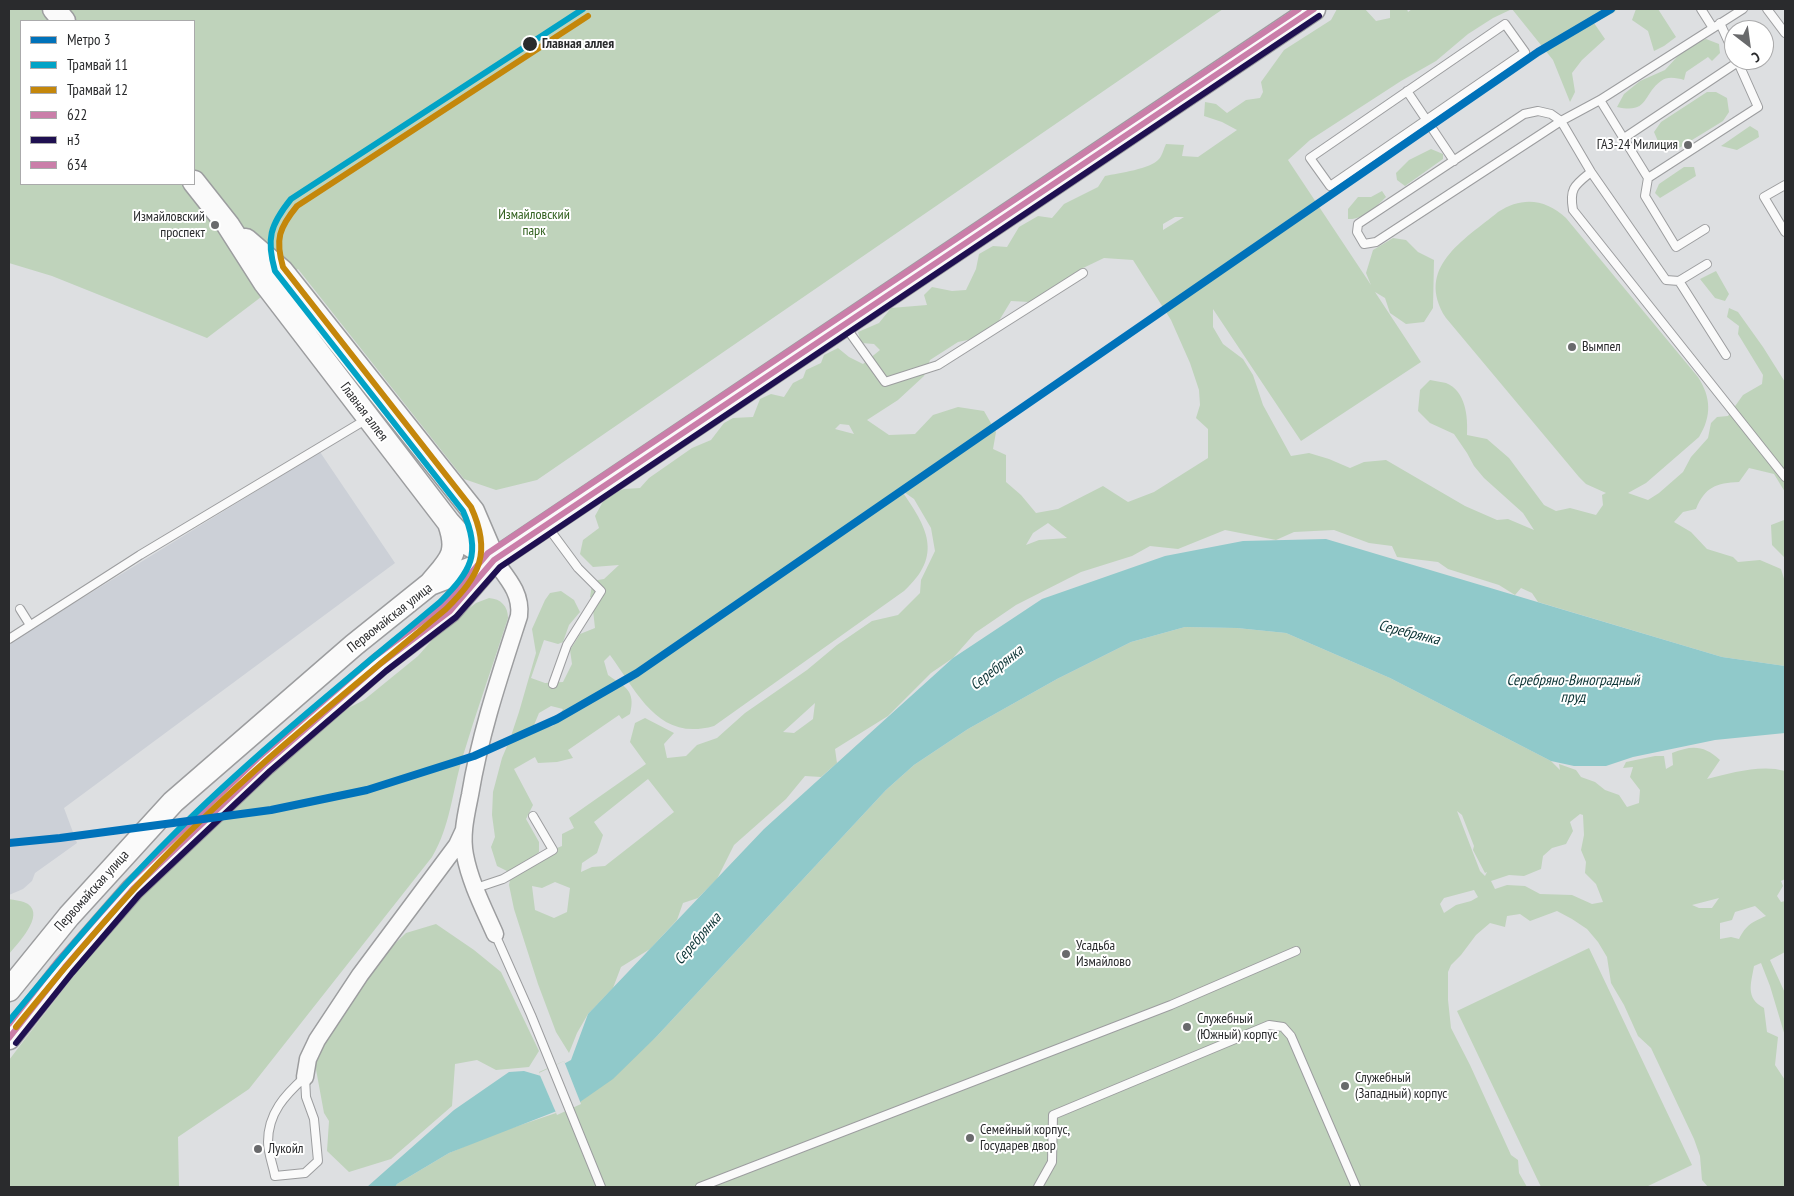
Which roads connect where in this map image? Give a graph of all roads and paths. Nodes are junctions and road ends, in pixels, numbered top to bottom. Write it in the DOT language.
graph roads {
  1 [pos="54,9"];
  2 [pos="1314,9"];
  3 [pos="1701,9"];
  4 [pos="1743,9"];
  5 [pos="1767,9"];
  6 [pos="63,20"];
  7 [pos="1716,25"];
  8 [pos="1785,33"];
  9 [pos="1724,39"];
  10 [pos="1724,67"];
  11 [pos="1741,70"];
  12 [pos="1407,91"];
  13 [pos="1600,100"];
  14 [pos="1426,120"];
  15 [pos="1560,121"];
  16 [pos="1624,138"];
  17 [pos="1454,161"];
  18 [pos="1591,172"];
  19 [pos="1648,178"];
  20 [pos="195,183"];
  21 [pos="1785,185"];
  22 [pos="1705,229"];
  23 [pos="1785,232"];
  24 [pos="1707,264"];
  25 [pos="1083,273"];
  26 [pos="1679,281"];
  27 [pos="844,324"];
  28 [pos="1726,355"];
  29 [pos="379,411"];
  30 [pos="1785,477"];
  31 [pos="449,524"];
  32 [pos="546,524"];
  33 [pos="494,560"];
  34 [pos="430,584"];
  35 [pos="20,609"];
  36 [pos="30,626"];
  37 [pos="9,639"];
  38 [pos="553,684"];
  39 [pos="533,816"];
  40 [pos="464,830"];
  41 [pos="476,888"];
  42 [pos="494,934"];
  43 [pos="1296,951"];
  44 [pos="9,990"];
  45 [pos="9,1038"];
  46 [pos="305,1077"];
  47 [pos="601,1187"];
  48 [pos="700,1187"];
  49 [pos="1038,1187"];
  50 [pos="1356,1187"];
  1 -- 6 [label="main road"];
  2 -- 27 [label="main road"];
  3 -- 7 [label="lane"];
  4 -- 7 [label="lane"];
  5 -- 8 [label="lane"];
  7 -- 9 [label="lane"];
  7 -- 13 [label="lane"];
  10 -- 16 [label="lane"];
  11 -- 19 [label="lane"];
  12 -- 14 [label="lane"];
  12 -- 14 [label="lane"];
  12 -- 14 [label="lane"];
  13 -- 15 [label="lane"];
  13 -- 16 [label="lane"];
  14 -- 17 [label="lane"];
  15 -- 17 [label="lane"];
  15 -- 17 [label="lane"];
  15 -- 18 [label="lane"];
  16 -- 19 [label="lane"];
  18 -- 26 [label="lane"];
  18 -- 30 [label="lane"];
  19 -- 22 [label="lane"];
  20 -- 29 [label="main road, Главная аллея"];
  21 -- 23 [label="lane"];
  24 -- 26 [label="lane"];
  25 -- 27 [label="lane"];
  26 -- 28 [label="lane"];
  27 -- 32 [label="main road"];
  29 -- 31 [label="main road, Главная аллея"];
  29 -- 33 [label="main road, Главная аллея"];
  29 -- 36 [label="lane"];
  31 -- 33 [label="main road, Главная аллея"];
  31 -- 34 [label="main road, Главная аллея"];
  32 -- 33 [label="main road"];
  32 -- 38 [label="lane"];
  33 -- 34 [label="main road, Первомайская улица"];
  33 -- 40 [label="street"];
  33 -- 45 [label="main road, Первомайская улица"];
  34 -- 44 [label="main road, Первомайская улица"];
  35 -- 36 [label="lane"];
  36 -- 37 [label="lane"];
  39 -- 41 [label="lane"];
  40 -- 41 [label="street"];
  40 -- 46 [label="street"];
  41 -- 42 [label="street"];
  42 -- 47 [label="lane"];
  43 -- 48 [label="lane"];
  46 -- 46 [label="lane"];
  49 -- 50 [label="lane"];
}
